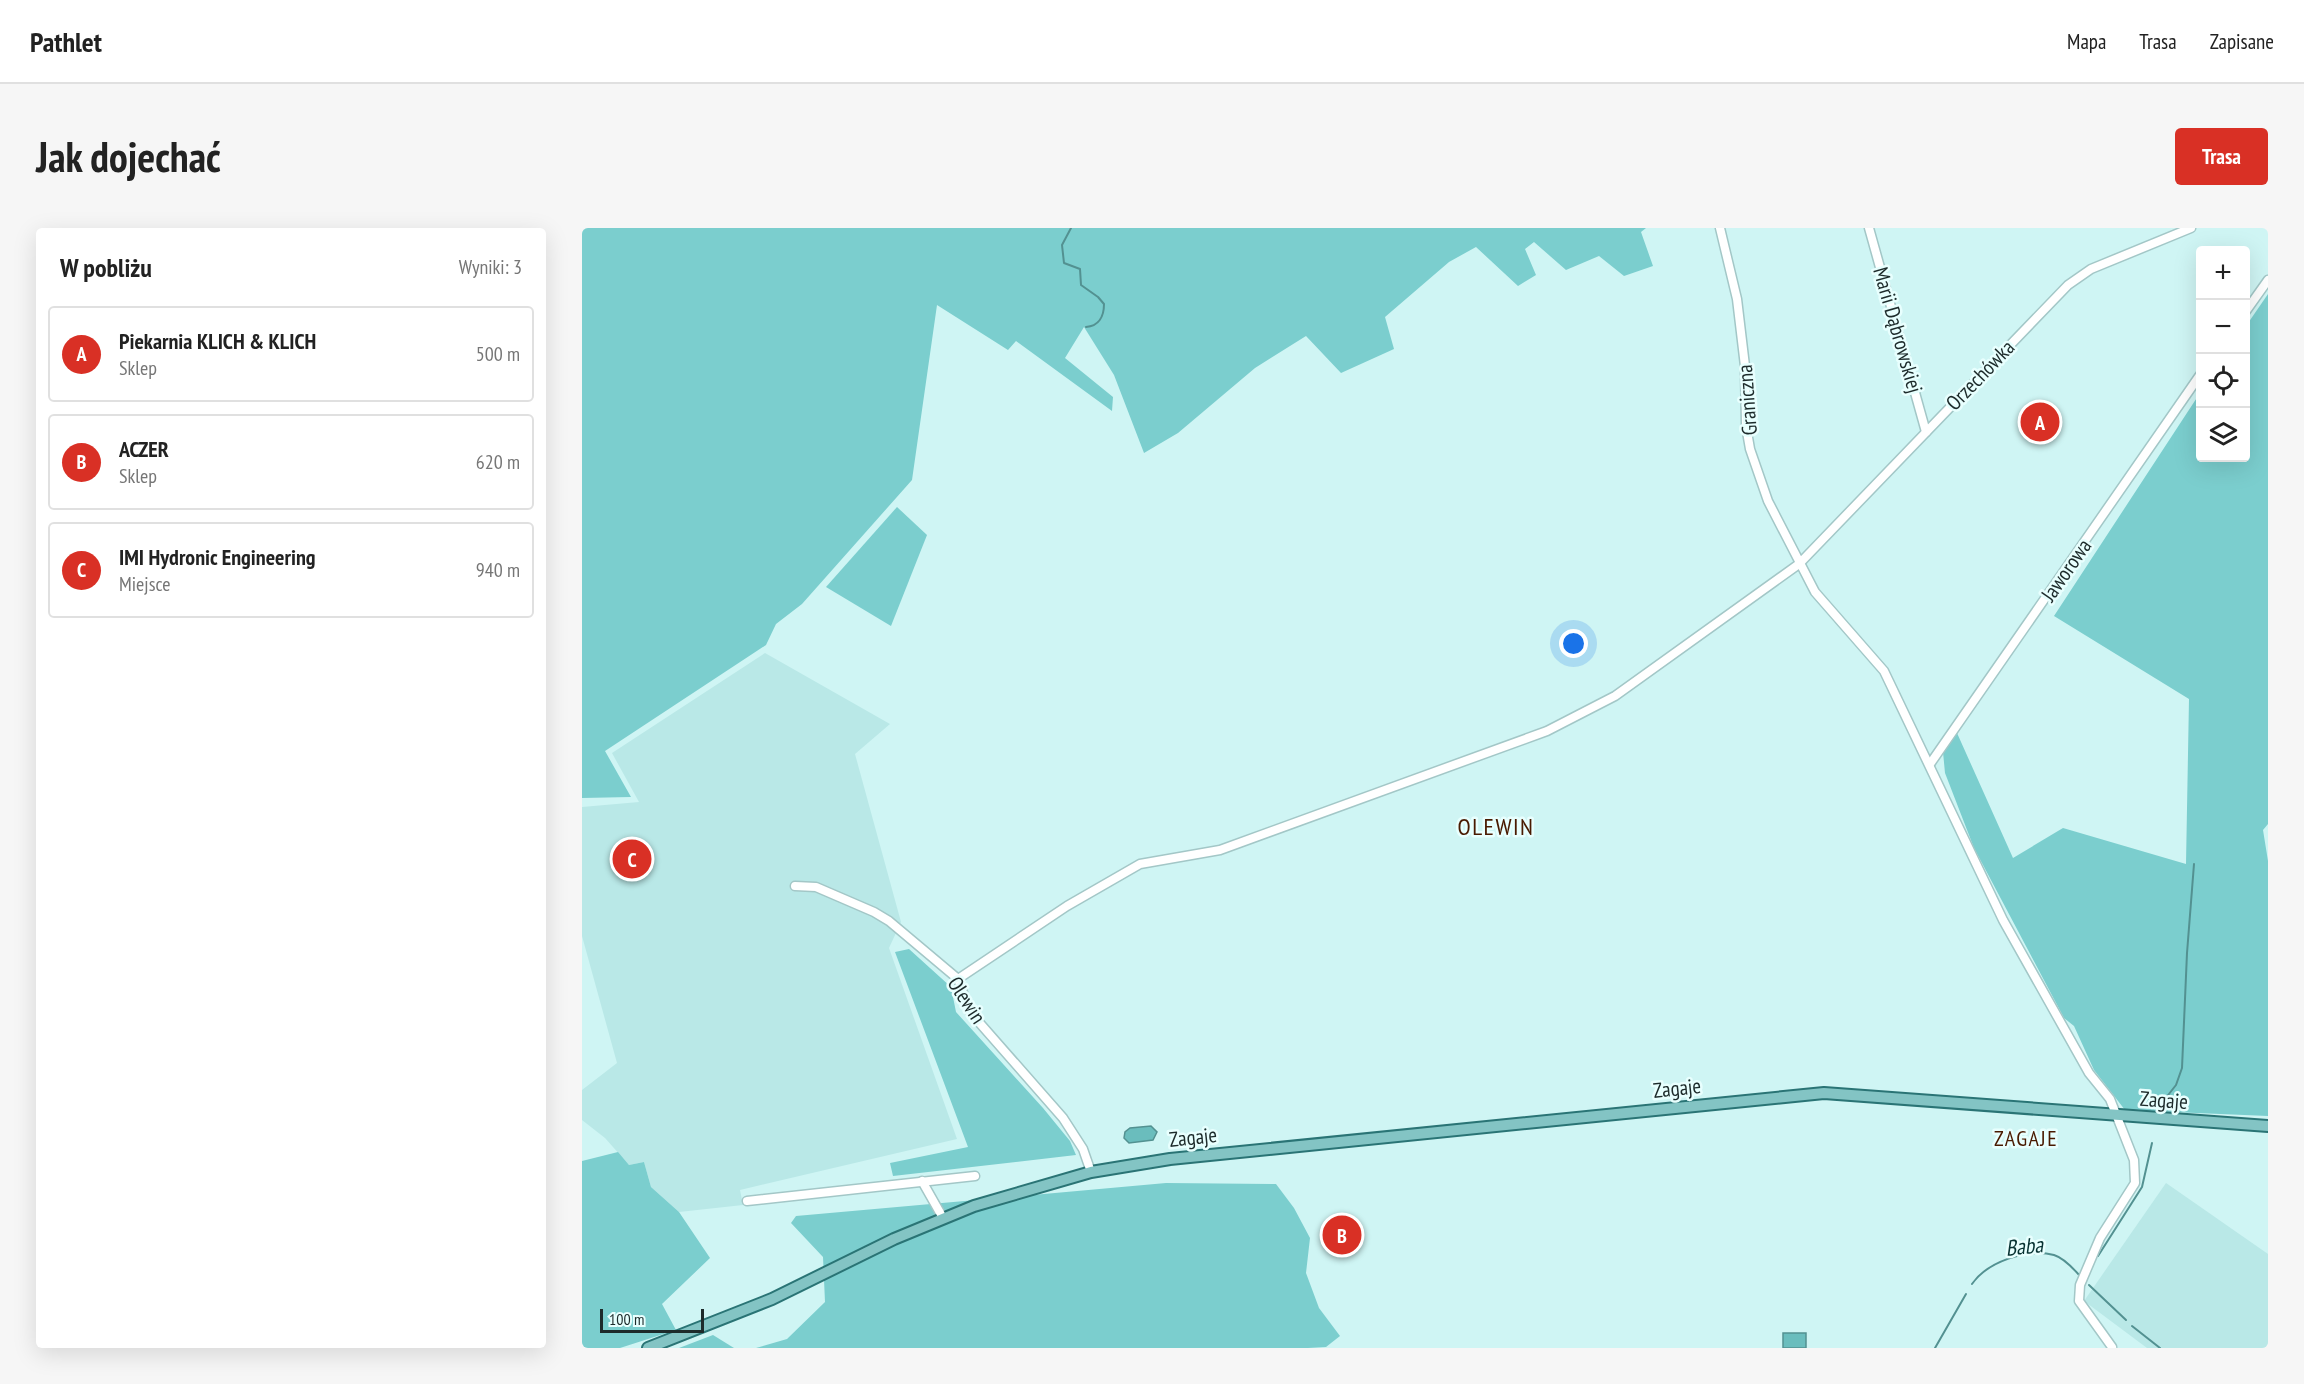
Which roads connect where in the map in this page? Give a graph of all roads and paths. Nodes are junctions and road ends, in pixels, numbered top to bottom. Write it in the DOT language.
graph roads {
  1 [pos="1720,228"];
  2 [pos="1869,228"];
  3 [pos="2191,228"];
  4 [pos="2268,280"];
  5 [pos="2250,305"];
  6 [pos="2196,381"];
  7 [pos="1926,432"];
  8 [pos="1799,564"];
  9 [pos="1930,764"];
  10 [pos="795,886"];
  11 [pos="958,979"];
  12 [pos="2118,1116"];
  13 [pos="2268,1126"];
  14 [pos="1091,1172"];
  15 [pos="975,1176"];
  16 [pos="922,1181"];
  17 [pos="747,1201"];
  18 [pos="942,1218"];
  19 [pos="2112,1347"];
  20 [pos="648,1348"];
  1 -- 8 [label="street, Graniczna"];
  2 -- 7 [label="street, Marii Dąbrowskiej"];
  3 -- 7 [label="street, Orzechówka"];
  4 -- 5 [label="street"];
  6 -- 9 [label="street, Jaworowa"];
  7 -- 8 [label="street, Orzechówka"];
  8 -- 9 [label="street, Graniczna"];
  8 -- 11 [label="street, Orzechówka"];
  9 -- 12 [label="street, Graniczna"];
  10 -- 11 [label="street, Olewin"];
  11 -- 14 [label="street, Olewin"];
  12 -- 13 [label="main road, Zagaje"];
  12 -- 14 [label="main road, Zagaje"];
  12 -- 19 [label="street, Graniczna"];
  14 -- 18 [label="main road, Zagaje"];
  15 -- 16 [label="street"];
  16 -- 17 [label="street"];
  16 -- 18 [label="street"];
  18 -- 20 [label="main road, Zagaje"];
}
